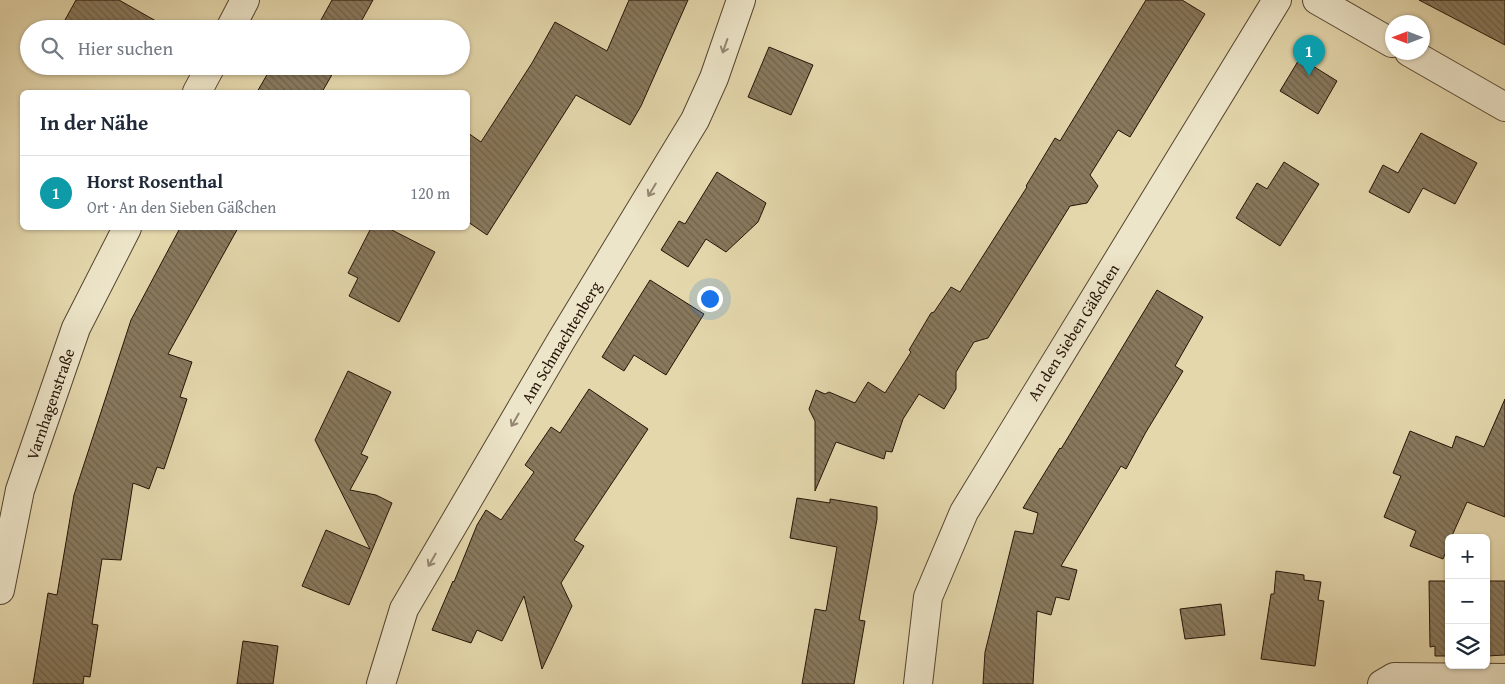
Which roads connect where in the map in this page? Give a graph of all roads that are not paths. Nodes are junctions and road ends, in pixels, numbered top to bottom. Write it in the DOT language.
graph roads {
  1 [pos="245,0"];
  2 [pos="741,0"];
  3 [pos="1277,0"];
  4 [pos="1317,0"];
  5 [pos="235,20"];
  6 [pos="1385,39"];
  7 [pos="1423,60"];
  8 [pos="206,75"];
  9 [pos="198,90"];
  10 [pos="1505,107"];
  11 [pos="127,230"];
  12 [pos="0,590"];
  13 [pos="1505,678"];
  14 [pos="381,684"];
  15 [pos="918,684"];
  16 [pos="1382,684"];
  1 -- 5 [label="street"];
  2 -- 14 [label="street, Am Schmachtenberg, one-way"];
  3 -- 15 [label="street, An den Sieben Gäßchen"];
  4 -- 6 [label="street"];
  7 -- 10 [label="street"];
  8 -- 9 [label="street"];
  11 -- 12 [label="street, Varnhagenstraße"];
  13 -- 16 [label="street"];
}
